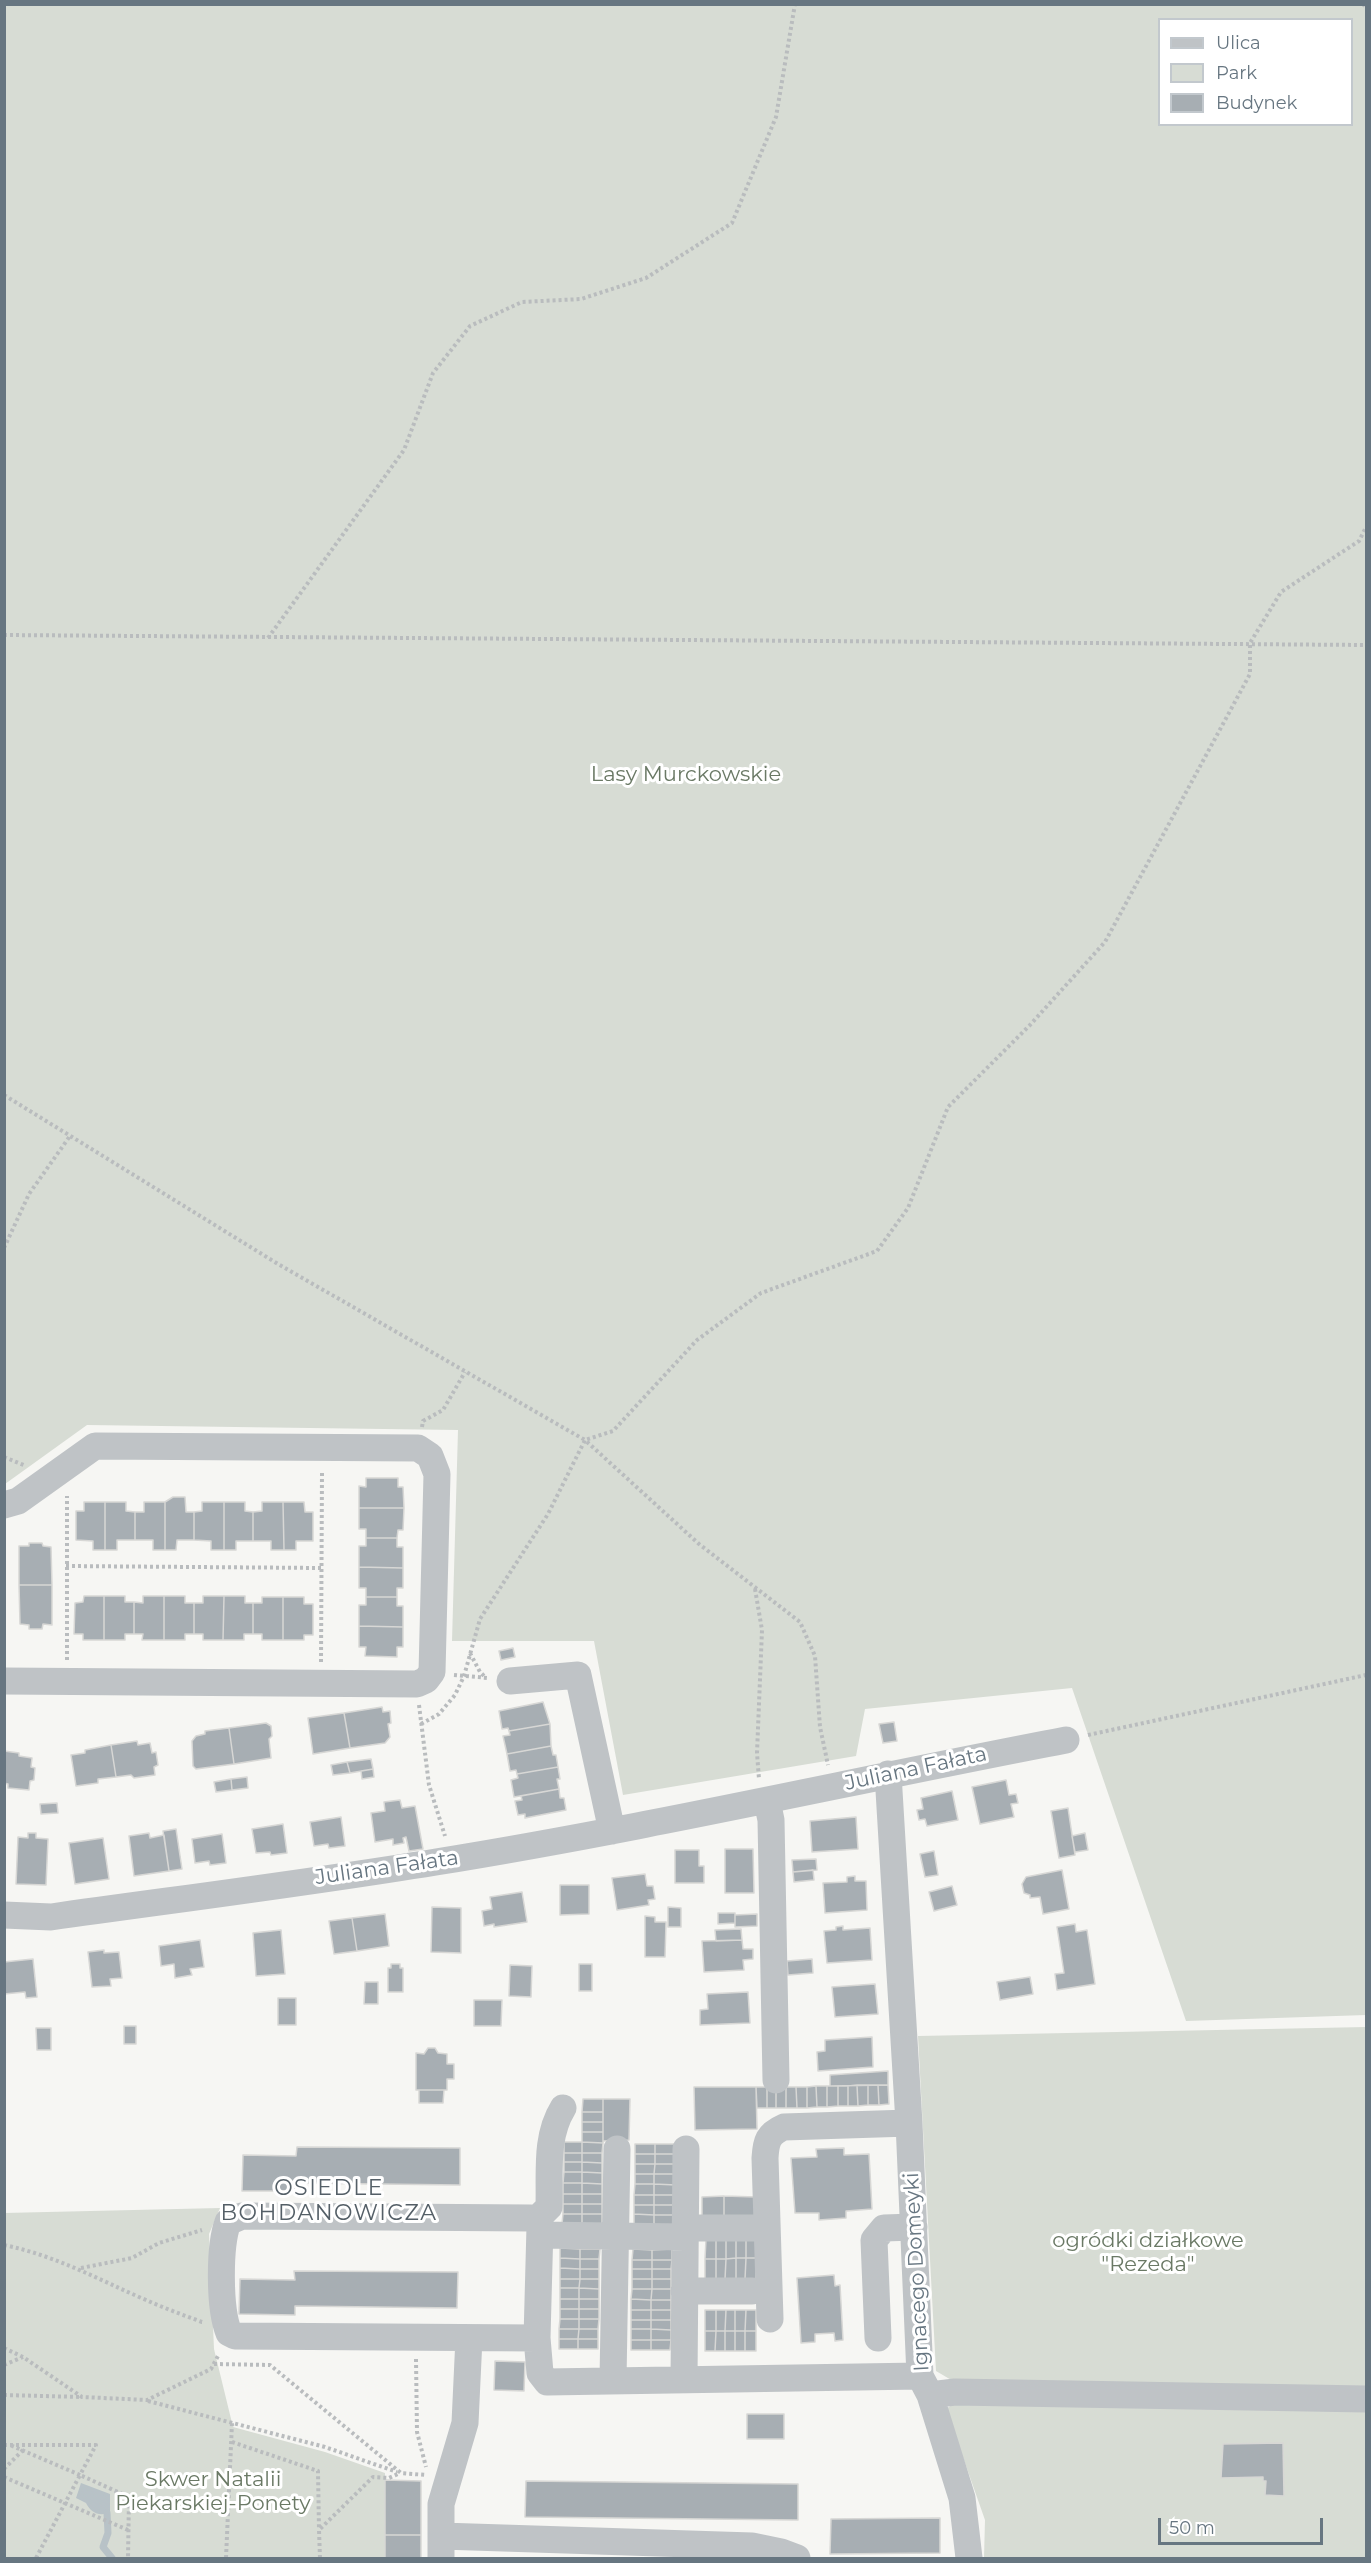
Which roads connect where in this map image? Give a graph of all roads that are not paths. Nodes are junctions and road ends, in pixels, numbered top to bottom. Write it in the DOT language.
graph roads {
  1 [pos="4,1505"];
  2 [pos="498,1680"];
  3 [pos="4,1681"];
  4 [pos="1066,1740"];
  5 [pos="888,1774"];
  6 [pos="764,1802"];
  7 [pos="612,1831"];
  8 [pos="4,1915"];
  9 [pos="776,2080"];
  10 [pos="563,2108"];
  11 [pos="909,2123"];
  12 [pos="616,2149"];
  13 [pos="686,2149"];
  14 [pos="538,2227"];
  15 [pos="914,2227"];
  16 [pos="754,2228"];
  17 [pos="685,2233"];
  18 [pos="615,2236"];
  19 [pos="684,2290"];
  20 [pos="752,2291"];
  21 [pos="770,2319"];
  22 [pos="470,2338"];
  23 [pos="537,2338"];
  24 [pos="878,2338"];
  25 [pos="684,2379"];
  26 [pos="613,2380"];
  27 [pos="925,2385"];
  28 [pos="1366,2399"];
  29 [pos="441,2547"];
  30 [pos="796,2559"];
  31 [pos="969,2559"];
  1 -- 3 [label="street"];
  2 -- 7 [label="street"];
  4 -- 5 [label="street, Juliana Fałata"];
  5 -- 6 [label="street, Juliana Fałata"];
  5 -- 11 [label="street, Ignacego Domeyki"];
  6 -- 7 [label="street, Juliana Fałata"];
  6 -- 9 [label="street"];
  7 -- 8 [label="street, Juliana Fałata"];
  10 -- 14 [label="street"];
  11 -- 15 [label="street, Ignacego Domeyki"];
  11 -- 21 [label="street"];
  12 -- 18 [label="street"];
  13 -- 17 [label="street"];
  14 -- 18 [label="street"];
  14 -- 22 [label="street"];
  14 -- 23 [label="street"];
  15 -- 24 [label="street"];
  15 -- 27 [label="street, Ignacego Domeyki"];
  16 -- 17 [label="street"];
  17 -- 18 [label="street"];
  17 -- 19 [label="street"];
  18 -- 26 [label="street"];
  19 -- 20 [label="street"];
  19 -- 25 [label="street"];
  22 -- 23 [label="street"];
  22 -- 29 [label="street"];
  23 -- 26 [label="street"];
  25 -- 26 [label="street"];
  25 -- 27 [label="street"];
  27 -- 28 [label="street"];
  27 -- 31 [label="street, Ignacego Domeyki"];
  29 -- 30 [label="street"];
}
